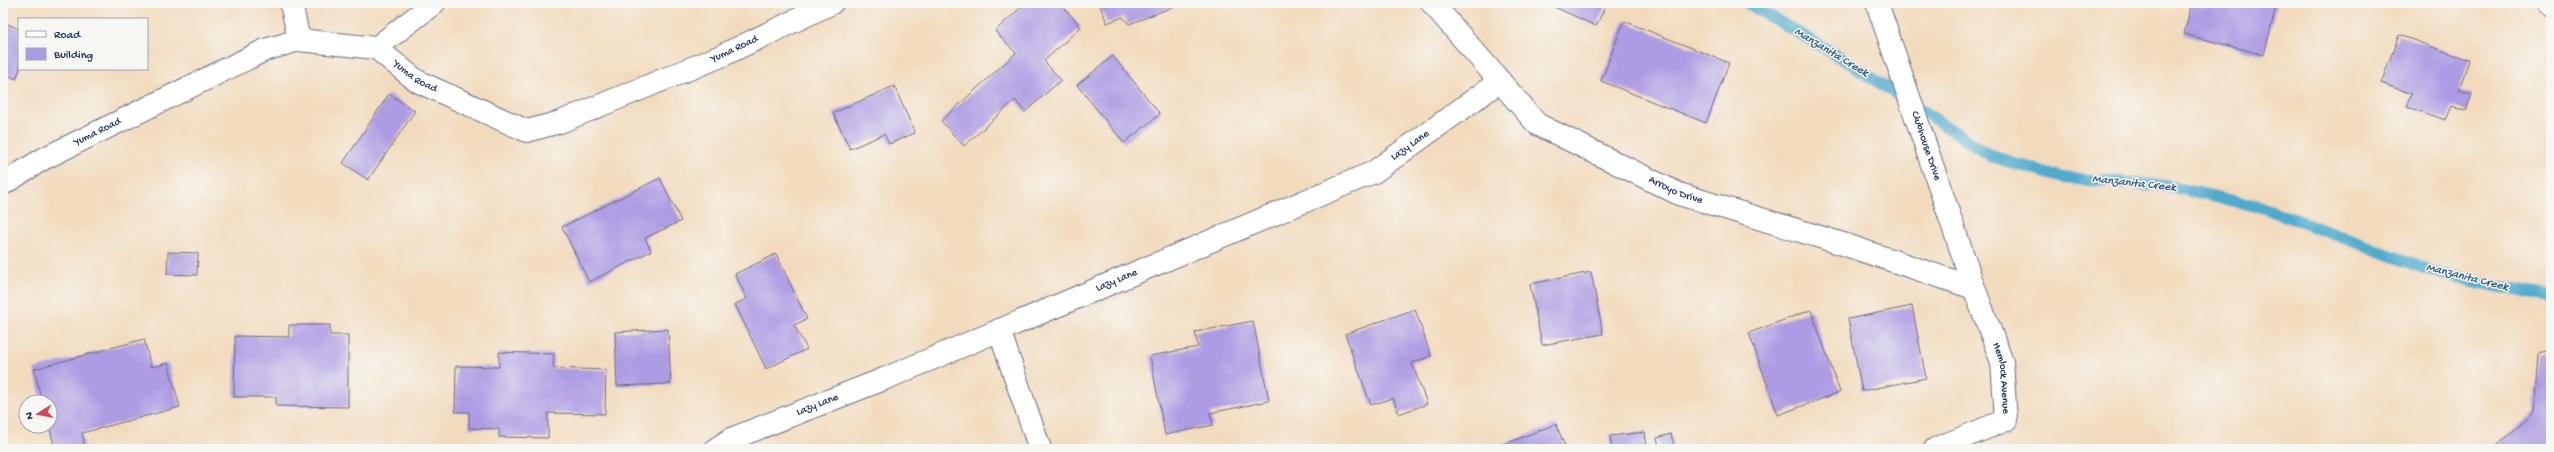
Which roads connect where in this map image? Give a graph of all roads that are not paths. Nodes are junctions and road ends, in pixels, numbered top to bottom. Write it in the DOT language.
graph roads {
  1 [pos="291,3"];
  2 [pos="434,3"];
  3 [pos="832,3"];
  4 [pos="1432,3"];
  5 [pos="1877,3"];
  6 [pos="299,40"];
  7 [pos="376,48"];
  8 [pos="1500,81"];
  9 [pos="3,184"];
  10 [pos="1974,288"];
  11 [pos="999,330"];
  12 [pos="716,449"];
  13 [pos="1040,449"];
  14 [pos="1935,449"];
  1 -- 6 [label="street"];
  2 -- 7 [label="street"];
  3 -- 7 [label="street, Yuma Road"];
  4 -- 8 [label="street, Arroyo Drive"];
  5 -- 10 [label="street, Clubhouse Drive"];
  6 -- 7 [label="street, Yuma Road"];
  6 -- 9 [label="street, Yuma Road"];
  8 -- 10 [label="street, Arroyo Drive"];
  8 -- 11 [label="street, Lazy Lane"];
  10 -- 14 [label="street, Hemlock Avenue"];
  11 -- 12 [label="street, Lazy Lane"];
  11 -- 13 [label="street"];
}
